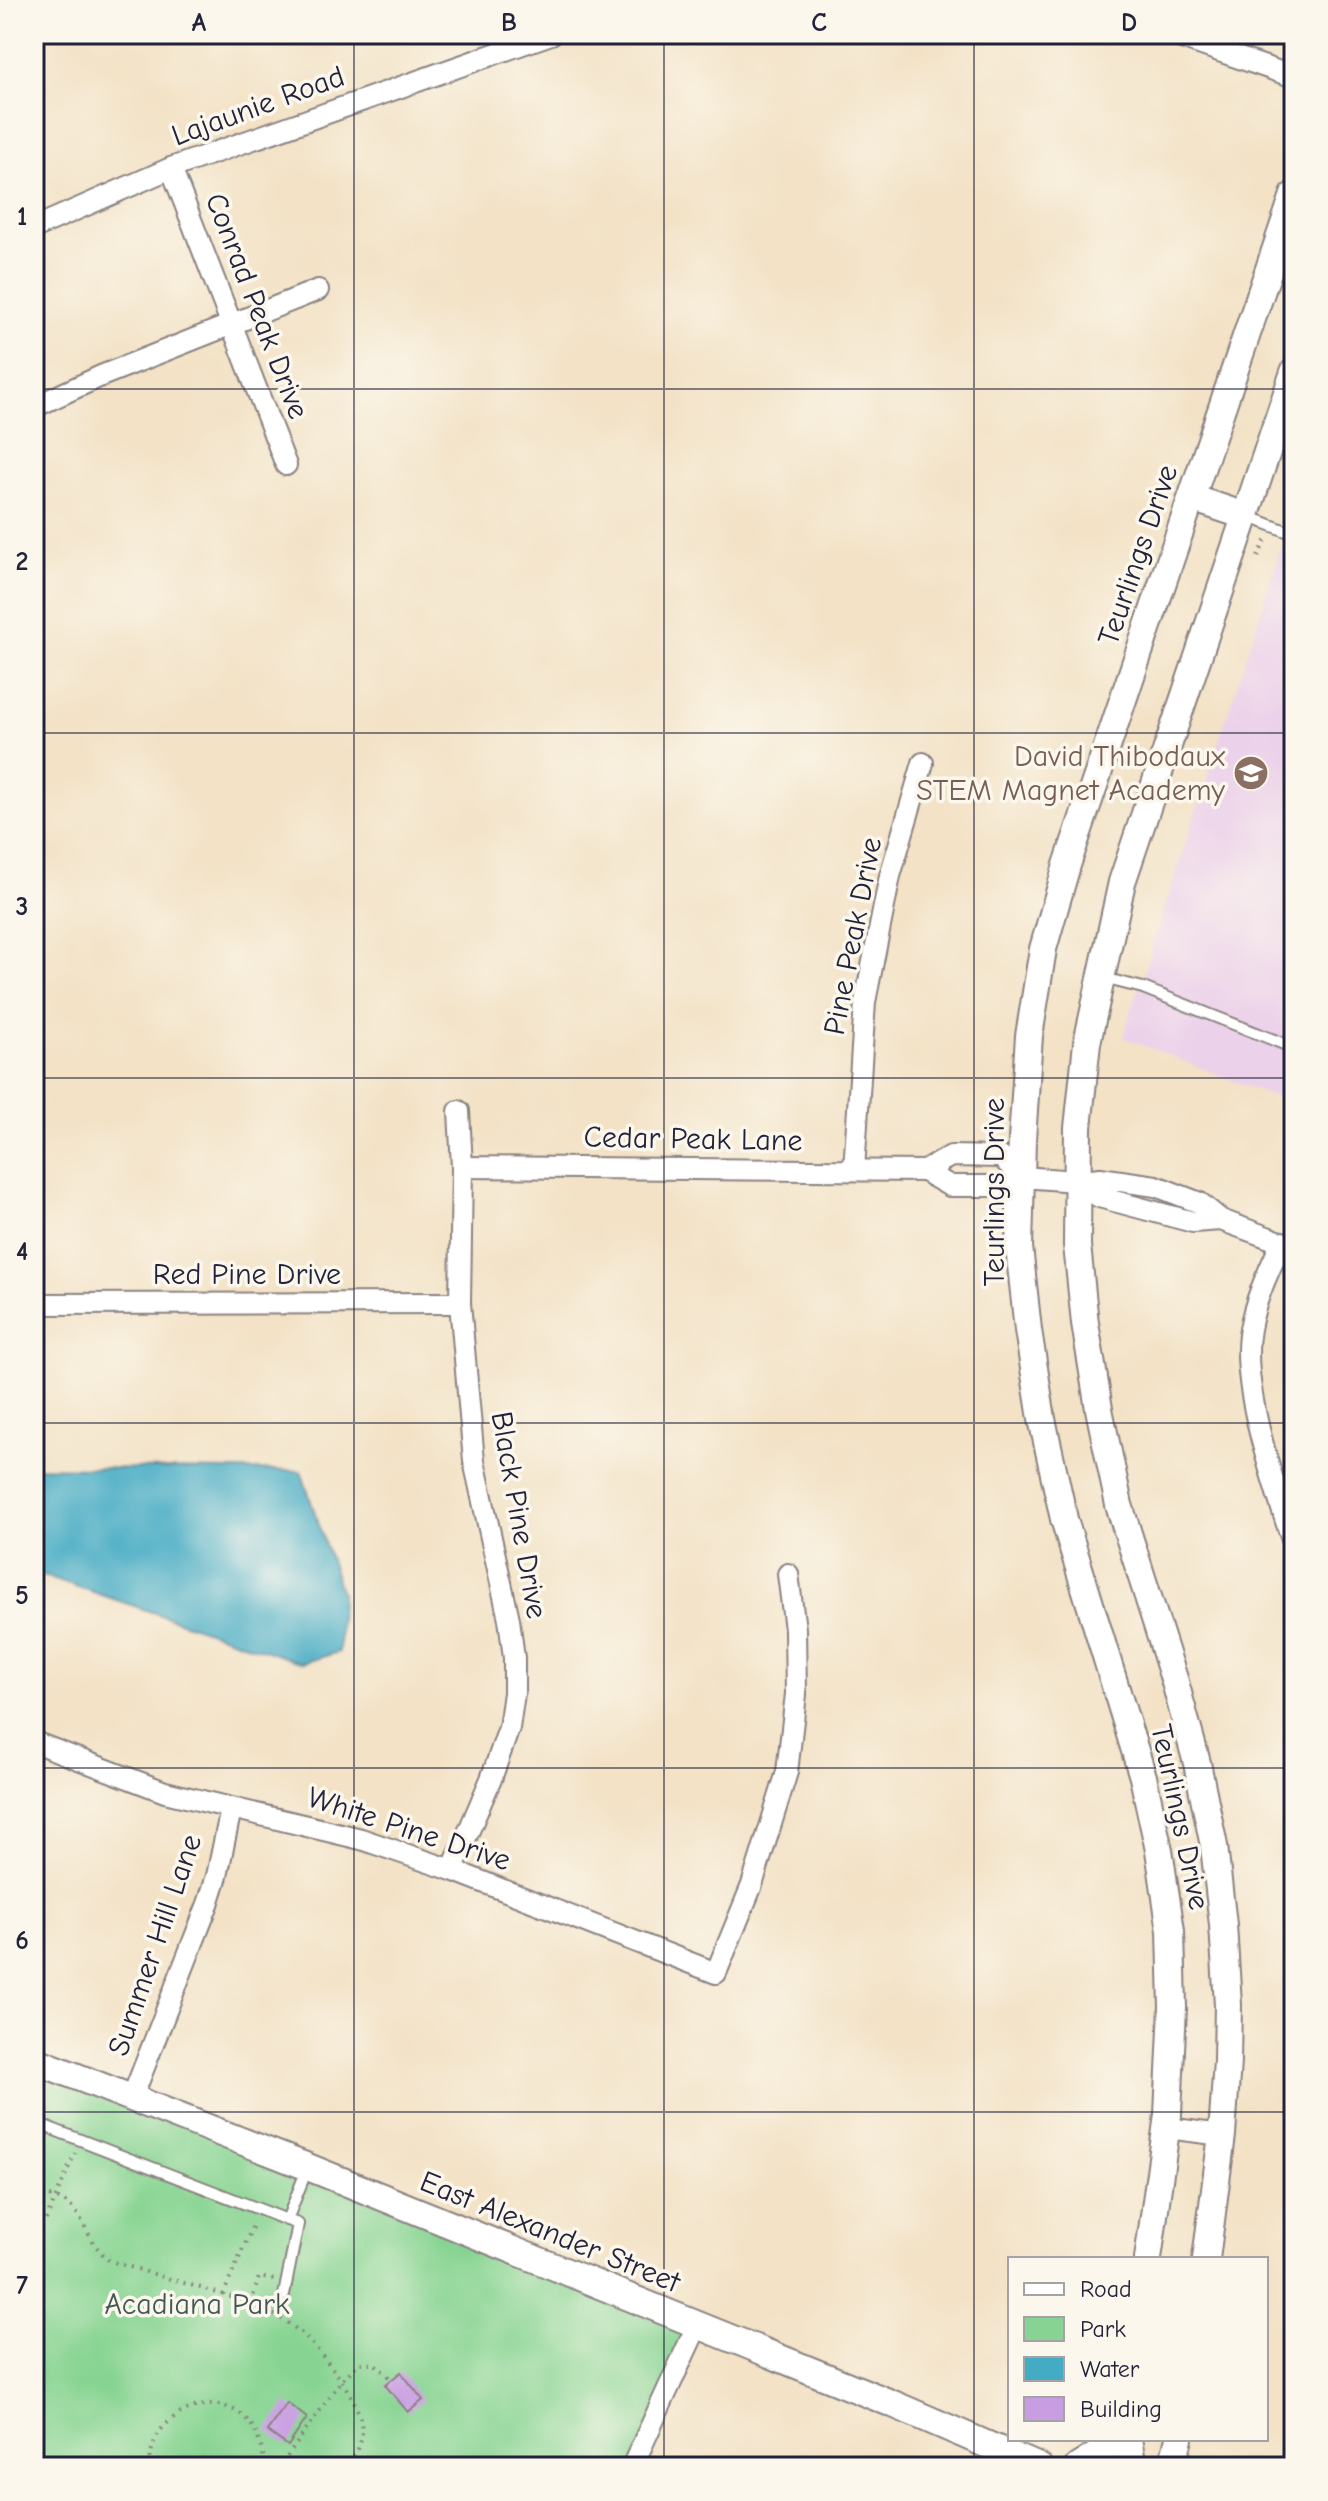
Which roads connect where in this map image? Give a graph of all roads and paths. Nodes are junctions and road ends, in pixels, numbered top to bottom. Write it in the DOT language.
graph roads {
  1 [pos="551,34"];
  2 [pos="1170,34"];
  3 [pos="1294,77"];
  4 [pos="171,168"];
  5 [pos="1294,195"];
  6 [pos="34,228"];
  7 [pos="318,290"];
  8 [pos="232,324"];
  9 [pos="1294,372"];
  10 [pos="34,407"];
  11 [pos="286,465"];
  12 [pos="1192,498"];
  13 [pos="1245,516"];
  14 [pos="1294,534"];
  15 [pos="923,763"];
  16 [pos="1101,978"];
  17 [pos="1294,1048"];
  18 [pos="459,1111"];
  19 [pos="462,1167"];
  20 [pos="854,1170"];
  21 [pos="924,1171"];
  22 [pos="1022,1177"];
  23 [pos="1076,1181"];
  24 [pos="1288,1245"];
  25 [pos="460,1303"];
  26 [pos="34,1304"];
  27 [pos="1294,1546"];
  28 [pos="788,1574"];
  29 [pos="34,1742"];
  30 [pos="231,1809"];
  31 [pos="452,1870"];
  32 [pos="34,2060"];
  33 [pos="132,2098"];
  34 [pos="34,2122"];
  35 [pos="1167,2128"];
  36 [pos="1222,2135"];
  37 [pos="81,2140"];
  38 [pos="308,2167"];
  39 [pos="34,2194"];
  40 [pos="56,2198"];
  41 [pos="260,2209"];
  42 [pos="46,2220"];
  43 [pos="287,2220"];
  44 [pos="1148,2257"];
  45 [pos="1206,2257"];
  46 [pos="286,2283"];
  47 [pos="223,2295"];
  48 [pos="284,2295"];
  49 [pos="251,2303"];
  50 [pos="697,2326"];
  51 [pos="389,2377"];
  52 [pos="341,2381"];
  53 [pos="1114,2441"];
  54 [pos="1128,2441"];
  55 [pos="1178,2441"];
  56 [pos="266,2466"];
  57 [pos="149,2467"];
  58 [pos="343,2467"];
  59 [pos="632,2467"];
  60 [pos="1039,2467"];
  61 [pos="1078,2467"];
  62 [pos="1133,2467"];
  63 [pos="1171,2467"];
  1 -- 4 [label="street, Lajaunie Road"];
  2 -- 3 [label="street"];
  4 -- 6 [label="street, Lajaunie Road"];
  4 -- 8 [label="street, Conrad Peak Drive"];
  5 -- 12 [label="street, Teurlings Drive"];
  7 -- 8 [label="street"];
  8 -- 10 [label="street"];
  8 -- 11 [label="street, Conrad Peak Drive"];
  9 -- 13 [label="street, Teurlings Drive"];
  12 -- 13 [label="street"];
  12 -- 22 [label="street, Teurlings Drive"];
  13 -- 14 [label="lane"];
  13 -- 16 [label="street, Teurlings Drive"];
  15 -- 20 [label="street, Pine Peak Drive"];
  16 -- 17 [label="lane"];
  16 -- 23 [label="street, Teurlings Drive"];
  18 -- 19 [label="street, Black Pine Drive"];
  19 -- 20 [label="street, Cedar Peak Lane"];
  19 -- 25 [label="street, Black Pine Drive"];
  20 -- 21 [label="street, Cedar Peak Lane"];
  21 -- 22 [label="street, Cedar Peak Lane"];
  21 -- 22 [label="street, Cedar Peak Lane"];
  22 -- 23 [label="street"];
  22 -- 35 [label="street, Teurlings Drive"];
  23 -- 24 [label="street"];
  23 -- 36 [label="street, Teurlings Drive"];
  24 -- 27 [label="street"];
  25 -- 26 [label="street, Red Pine Drive"];
  25 -- 31 [label="street, Black Pine Drive"];
  28 -- 31 [label="street, White Pine Drive"];
  29 -- 30 [label="street, White Pine Drive"];
  30 -- 31 [label="street, White Pine Drive"];
  30 -- 33 [label="street, Summer Hill Lane"];
  32 -- 33 [label="street, East Alexander Street"];
  33 -- 38 [label="street, East Alexander Street"];
  34 -- 37 [label="lane"];
  35 -- 36 [label="street"];
  35 -- 44 [label="street, Teurlings Drive"];
  36 -- 45 [label="street, Teurlings Drive"];
  37 -- 40 [label="path"];
  37 -- 41 [label="lane"];
  38 -- 43 [label="lane"];
  38 -- 50 [label="street, East Alexander Street"];
  39 -- 40 [label="path"];
  40 -- 42 [label="path"];
  40 -- 47 [label="path"];
  41 -- 43 [label="lane"];
  41 -- 47 [label="path"];
  43 -- 46 [label="lane"];
  46 -- 48 [label="lane"];
  46 -- 49 [label="path"];
  47 -- 49 [label="path"];
  49 -- 52 [label="path"];
  50 -- 59 [label="street"];
  50 -- 60 [label="street, East Alexander Street"];
  51 -- 52 [label="path"];
  52 -- 56 [label="path"];
  52 -- 58 [label="path"];
  53 -- 61 [label="street"];
  54 -- 62 [label="street"];
  55 -- 63 [label="street"];
  56 -- 57 [label="path"];
}
